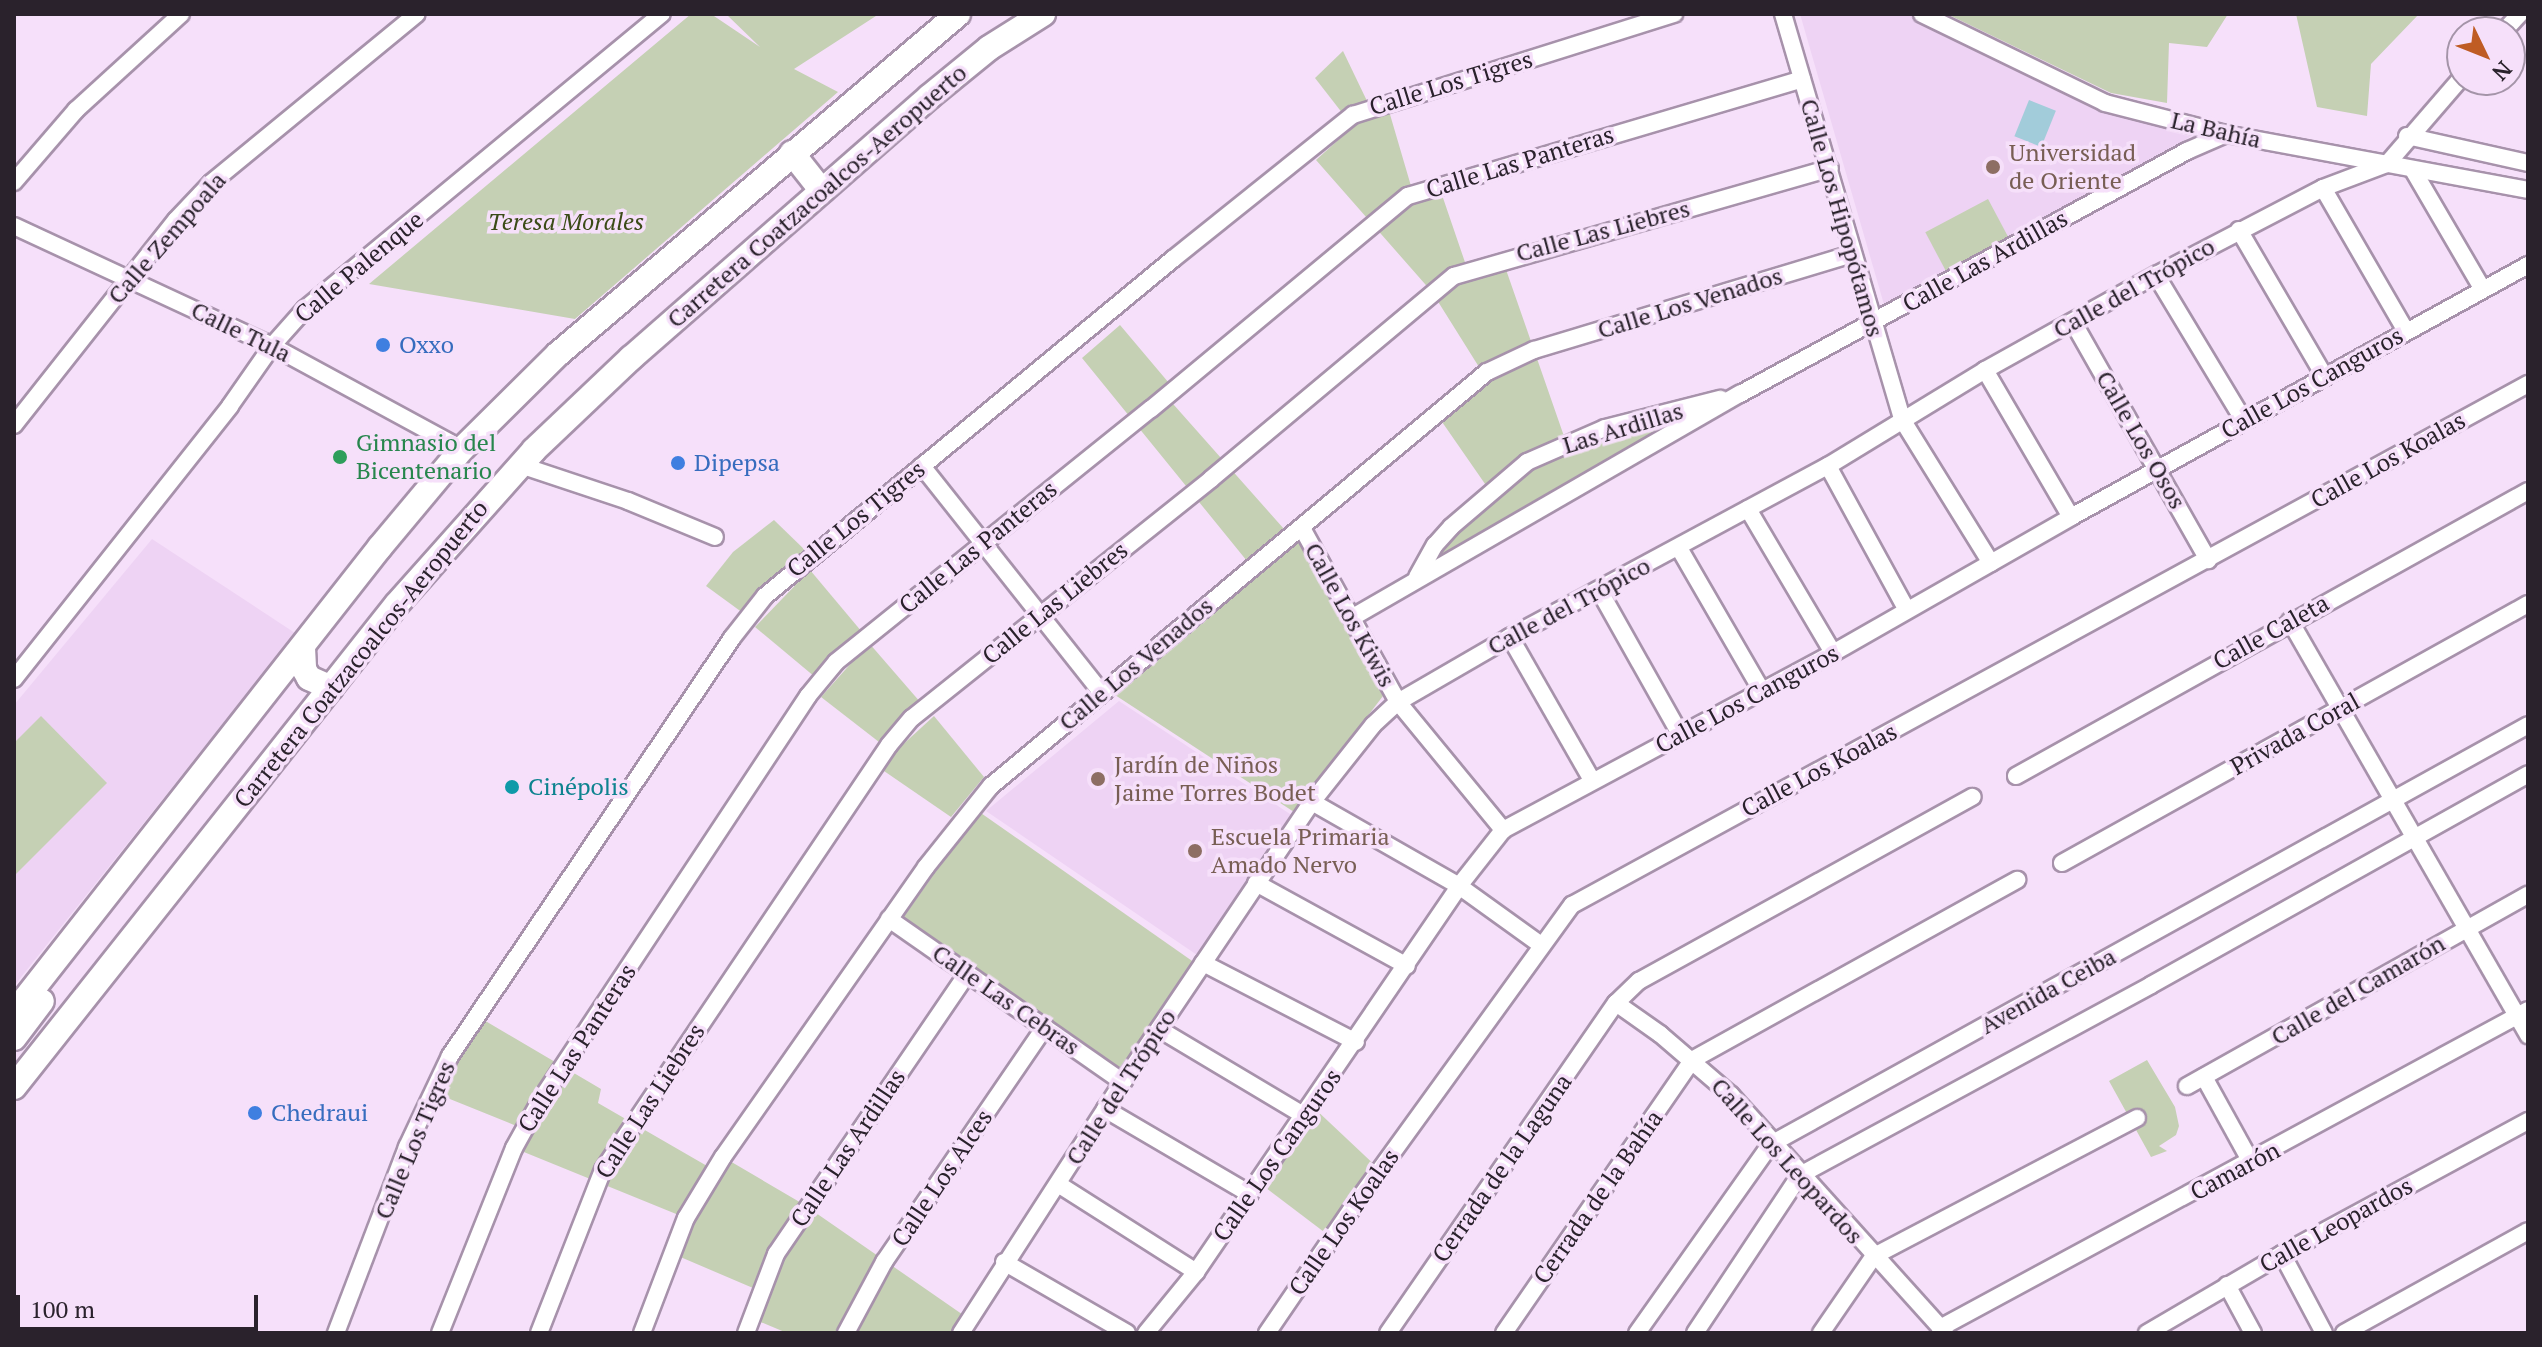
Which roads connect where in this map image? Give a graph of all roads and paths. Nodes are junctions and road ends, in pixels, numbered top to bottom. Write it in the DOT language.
graph roads {
  1 [pos="181,14"];
  2 [pos="417,14"];
  3 [pos="662,14"];
  4 [pos="958,14"];
  5 [pos="1043,14"];
  6 [pos="1674,14"];
  7 [pos="1783,14"];
  8 [pos="1922,14"];
  9 [pos="1802,79"];
  10 [pos="2446,94"];
  11 [pos="2226,134"];
  12 [pos="2407,136"];
  13 [pos="792,153"];
  14 [pos="2528,163"];
  15 [pos="2387,164"];
  16 [pos="1830,168"];
  17 [pos="2413,170"];
  18 [pos="14,182"];
  19 [pos="2323,188"];
  20 [pos="2528,190"];
  21 [pos="822,191"];
  22 [pos="14,226"];
  23 [pos="2239,230"];
  24 [pos="1852,254"];
  25 [pos="2528,265"];
  26 [pos="2156,275"];
  27 [pos="129,279"];
  28 [pos="2482,288"];
  29 [pos="2073,322"];
  30 [pos="1873,323"];
  31 [pos="2406,331"];
  32 [pos="272,346"];
  33 [pos="1985,370"];
  34 [pos="2325,377"];
  35 [pos="2528,384"];
  36 [pos="1740,394"];
  37 [pos="1903,421"];
  38 [pos="2244,421"];
  39 [pos="14,425"];
  40 [pos="462,449"];
  41 [pos="520,465"];
  42 [pos="922,466"];
  43 [pos="1828,466"];
  44 [pos="2160,469"];
  45 [pos="2528,491"];
  46 [pos="1748,509"];
  47 [pos="2071,517"];
  48 [pos="1302,528"];
  49 [pos="715,537"];
  50 [pos="982,544"];
  51 [pos="1679,548"];
  52 [pos="2208,560"];
  53 [pos="1991,563"];
  54 [pos="1416,578"];
  55 [pos="1599,590"];
  56 [pos="2528,604"];
  57 [pos="1907,610"];
  58 [pos="1039,616"];
  59 [pos="1353,617"];
  60 [pos="2290,621"];
  61 [pos="1510,637"];
  62 [pos="303,648"];
  63 [pos="1833,653"];
  64 [pos="14,679"];
  65 [pos="331,688"];
  66 [pos="1762,691"];
  67 [pos="1101,692"];
  68 [pos="1398,702"];
  69 [pos="2341,709"];
  70 [pos="2528,725"];
  71 [pos="1680,734"];
  72 [pos="2528,774"];
  73 [pos="2016,776"];
  74 [pos="1592,780"];
  75 [pos="1973,797"];
  76 [pos="2395,799"];
  77 [pos="1312,802"];
  78 [pos="1503,830"];
  79 [pos="2414,834"];
  80 [pos="2062,863"];
  81 [pos="2017,880"];
  82 [pos="1256,883"];
  83 [pos="1459,886"];
  84 [pos="2528,895"];
  85 [pos="889,919"];
  86 [pos="2467,928"];
  87 [pos="75,938"];
  88 [pos="1541,945"];
  89 [pos="1203,963"];
  90 [pos="1407,966"];
  91 [pos="968,973"];
  92 [pos="1616,1003"];
  93 [pos="14,1013"];
  94 [pos="2522,1013"];
  95 [pos="1045,1027"];
  96 [pos="1159,1029"];
  97 [pos="2528,1035"];
  98 [pos="14,1038"];
  99 [pos="1356,1042"];
  100 [pos="1692,1060"];
  101 [pos="2204,1077"];
  102 [pos="1123,1082"];
  103 [pos="2187,1086"];
  104 [pos="14,1087"];
  105 [pos="1105,1109"];
  106 [pos="1305,1116"];
  107 [pos="2137,1118"];
  108 [pos="2528,1121"];
  109 [pos="1771,1144"];
  110 [pos="2251,1162"];
  111 [pos="1800,1175"];
  112 [pos="1058,1184"];
  113 [pos="1250,1194"];
  114 [pos="2528,1231"];
  115 [pos="2282,1254"];
  116 [pos="1874,1256"];
  117 [pos="1004,1262"];
  118 [pos="1196,1272"];
  119 [pos="2227,1285"];
  120 [pos="1942,1331"];
  121 [pos="336,1333"];
  122 [pos="440,1333"];
  123 [pos="539,1333"];
  124 [pos="642,1333"];
  125 [pos="746,1333"];
  126 [pos="846,1333"];
  127 [pos="961,1333"];
  128 [pos="1127,1333"];
  129 [pos="1146,1333"];
  130 [pos="1267,1333"];
  131 [pos="1388,1333"];
  132 [pos="1504,1333"];
  133 [pos="1637,1333"];
  134 [pos="1695,1333"];
  135 [pos="1821,1333"];
  136 [pos="2147,1333"];
  137 [pos="2253,1333"];
  138 [pos="2324,1333"];
  139 [pos="2344,1333"];
  1 -- 18 [label="street"];
  2 -- 27 [label="street, Calle Zempoala"];
  3 -- 32 [label="street, Calle Palenque"];
  4 -- 13 [label="main road, Carretera Coatzacoalcos-Aeropuerto"];
  5 -- 21 [label="main road, Carretera Coatzacoalcos-Aeropuerto"];
  6 -- 42 [label="street, Calle Los Tigres"];
  7 -- 9 [label="street, Calle Los Hipopótamos"];
  8 -- 11 [label="street, La Bahía"];
  9 -- 16 [label="street, Calle Los Hipopótamos"];
  9 -- 50 [label="street, Calle Las Panteras"];
  10 -- 12 [label="street"];
  11 -- 15 [label="street, La Bahía"];
  11 -- 30 [label="street, Calle Las Ardillas"];
  12 -- 14 [label="street"];
  12 -- 15 [label="street"];
  13 -- 21 [label="main road"];
  13 -- 40 [label="main road, Carretera Coatzacoalcos-Aeropuerto"];
  15 -- 17 [label="street, La Bahía"];
  15 -- 19 [label="street, Calle del Trópico"];
  16 -- 24 [label="street, Calle Los Hipopótamos"];
  16 -- 58 [label="street, Calle Las Liebres"];
  17 -- 20 [label="street, La Bahía"];
  17 -- 28 [label="street"];
  19 -- 23 [label="street, Calle del Trópico"];
  19 -- 31 [label="street"];
  21 -- 41 [label="main road, Carretera Coatzacoalcos-Aeropuerto"];
  22 -- 27 [label="street, Calle Tula"];
  23 -- 26 [label="street, Calle del Trópico"];
  23 -- 34 [label="street"];
  24 -- 30 [label="street, Calle Los Hipopótamos"];
  24 -- 48 [label="street, Calle Los Venados"];
  25 -- 28 [label="street, Calle Los Canguros"];
  26 -- 29 [label="street, Calle del Trópico"];
  26 -- 38 [label="street"];
  27 -- 32 [label="street, Calle Tula"];
  27 -- 39 [label="street, Calle Zempoala"];
  28 -- 31 [label="street, Calle Los Canguros"];
  29 -- 33 [label="street, Calle del Trópico"];
  29 -- 44 [label="street, Calle Los Osos"];
  30 -- 36 [label="street, Las Ardillas"];
  30 -- 37 [label="street, Calle Los Hipopótamos"];
  31 -- 34 [label="street, Calle Los Canguros"];
  32 -- 40 [label="street, Calle Tula"];
  32 -- 64 [label="street, Calle Palenque"];
  33 -- 37 [label="street, Calle del Trópico"];
  33 -- 47 [label="street"];
  34 -- 38 [label="street, Calle Los Canguros"];
  35 -- 52 [label="street, Calle Los Koalas"];
  36 -- 54 [label="street, Las Ardillas"];
  36 -- 54 [label="street, Las Ardillas"];
  37 -- 43 [label="street, Calle del Trópico"];
  37 -- 53 [label="street, Calle Los Hipopótamos"];
  38 -- 44 [label="street, Calle Los Canguros"];
  40 -- 62 [label="main road, Carretera Coatzacoalcos-Aeropuerto"];
  41 -- 49 [label="street"];
  41 -- 65 [label="main road, Carretera Coatzacoalcos-Aeropuerto"];
  42 -- 50 [label="street"];
  42 -- 121 [label="street, Calle Los Tigres"];
  43 -- 46 [label="street, Calle del Trópico"];
  43 -- 57 [label="street"];
  44 -- 47 [label="street, Calle Los Canguros"];
  44 -- 52 [label="street, Calle Los Osos"];
  45 -- 60 [label="street, Calle Caleta"];
  46 -- 51 [label="street, Calle del Trópico"];
  46 -- 63 [label="street"];
  47 -- 53 [label="street, Calle Los Canguros"];
  48 -- 59 [label="street, Calle Los Kiwis"];
  48 -- 67 [label="street, Calle Los Venados"];
  50 -- 58 [label="street"];
  50 -- 122 [label="street, Calle Las Panteras"];
  51 -- 55 [label="street, Calle del Trópico"];
  51 -- 66 [label="street"];
  52 -- 88 [label="street, Calle Los Koalas"];
  53 -- 57 [label="street, Calle Los Canguros"];
  54 -- 59 [label="street, Las Ardillas"];
  55 -- 61 [label="street, Calle del Trópico"];
  55 -- 71 [label="street"];
  56 -- 69 [label="street, Privada Coral"];
  57 -- 63 [label="street, Calle Los Canguros"];
  58 -- 67 [label="street"];
  58 -- 123 [label="street, Calle Las Liebres"];
  59 -- 68 [label="street, Calle Los Kiwis"];
  60 -- 69 [label="street"];
  60 -- 73 [label="street, Calle Caleta"];
  61 -- 68 [label="street, Calle del Trópico"];
  61 -- 74 [label="street"];
  62 -- 65 [label="main road"];
  62 -- 87 [label="main road, Carretera Coatzacoalcos-Aeropuerto"];
  63 -- 66 [label="street, Calle Los Canguros"];
  65 -- 104 [label="main road, Carretera Coatzacoalcos-Aeropuerto"];
  66 -- 71 [label="street, Calle Los Canguros"];
  67 -- 85 [label="street, Calle Los Venados"];
  68 -- 77 [label="street, Calle del Trópico"];
  68 -- 78 [label="street, Calle Los Kiwis"];
  69 -- 76 [label="street"];
  69 -- 80 [label="street, Privada Coral"];
  70 -- 76 [label="street, Avenida Ceiba"];
  71 -- 74 [label="street, Calle Los Canguros"];
  72 -- 79 [label="street, Avenida Ceiba"];
  74 -- 78 [label="street, Calle Los Canguros"];
  75 -- 92 [label="street, Cerrada de la Laguna"];
  76 -- 79 [label="street"];
  76 -- 109 [label="street, Avenida Ceiba"];
  77 -- 82 [label="street, Calle del Trópico"];
  77 -- 83 [label="street"];
  78 -- 83 [label="street, Calle Los Canguros"];
  79 -- 86 [label="street"];
  79 -- 111 [label="street, Avenida Ceiba"];
  81 -- 100 [label="street"];
  82 -- 89 [label="street, Calle del Trópico"];
  82 -- 90 [label="street"];
  83 -- 88 [label="street"];
  83 -- 90 [label="street, Calle Los Canguros"];
  84 -- 86 [label="street, Calle del Camarón"];
  85 -- 91 [label="street, Calle Las Cebras"];
  85 -- 124 [label="street, Calle Los Venados"];
  86 -- 94 [label="street"];
  86 -- 101 [label="street, Calle del Camarón"];
  87 -- 93 [label="main road, Carretera Coatzacoalcos-Aeropuerto"];
  87 -- 98 [label="main road"];
  88 -- 130 [label="street, Calle Los Koalas"];
  89 -- 96 [label="street, Calle del Trópico"];
  89 -- 99 [label="street"];
  90 -- 99 [label="street, Calle Los Canguros"];
  91 -- 95 [label="street, Calle Las Cebras"];
  91 -- 125 [label="street, Calle Las Ardillas"];
  92 -- 100 [label="street, Calle Los Leopardos"];
  92 -- 131 [label="street, Cerrada de la Laguna"];
  94 -- 97 [label="street"];
  94 -- 110 [label="street, Camarón"];
  95 -- 102 [label="street, Calle Las Cebras"];
  95 -- 126 [label="street, Calle Los Alces"];
  96 -- 102 [label="street, Calle del Trópico"];
  96 -- 106 [label="street"];
  99 -- 106 [label="street, Calle Los Canguros"];
  100 -- 109 [label="street, Calle Los Leopardos"];
  100 -- 132 [label="street, Cerrada de la Bahía"];
  101 -- 103 [label="street, Calle del Camarón"];
  101 -- 110 [label="street"];
  102 -- 105 [label="street, Calle del Trópico"];
  105 -- 112 [label="street, Calle del Trópico"];
  105 -- 113 [label="street"];
  106 -- 113 [label="street, Calle Los Canguros"];
  107 -- 116 [label="street"];
  108 -- 115 [label="street, Calle Leopardos"];
  109 -- 111 [label="street, Calle Los Leopardos"];
  109 -- 133 [label="street, Avenida Ceiba"];
  110 -- 120 [label="street, Camarón"];
  111 -- 116 [label="street, Calle Los Leopardos"];
  111 -- 134 [label="street, Avenida Ceiba"];
  112 -- 117 [label="street, Calle del Trópico"];
  112 -- 118 [label="street"];
  113 -- 118 [label="street, Calle Los Canguros"];
  114 -- 139 [label="street"];
  115 -- 119 [label="street, Calle Leopardos"];
  115 -- 138 [label="street"];
  116 -- 120 [label="street, Calle Los Leopardos"];
  116 -- 135 [label="street"];
  117 -- 127 [label="street, Calle del Trópico"];
  117 -- 128 [label="street"];
  118 -- 129 [label="street, Calle Los Canguros"];
  119 -- 136 [label="street, Calle Leopardos"];
  119 -- 137 [label="street"];
}
